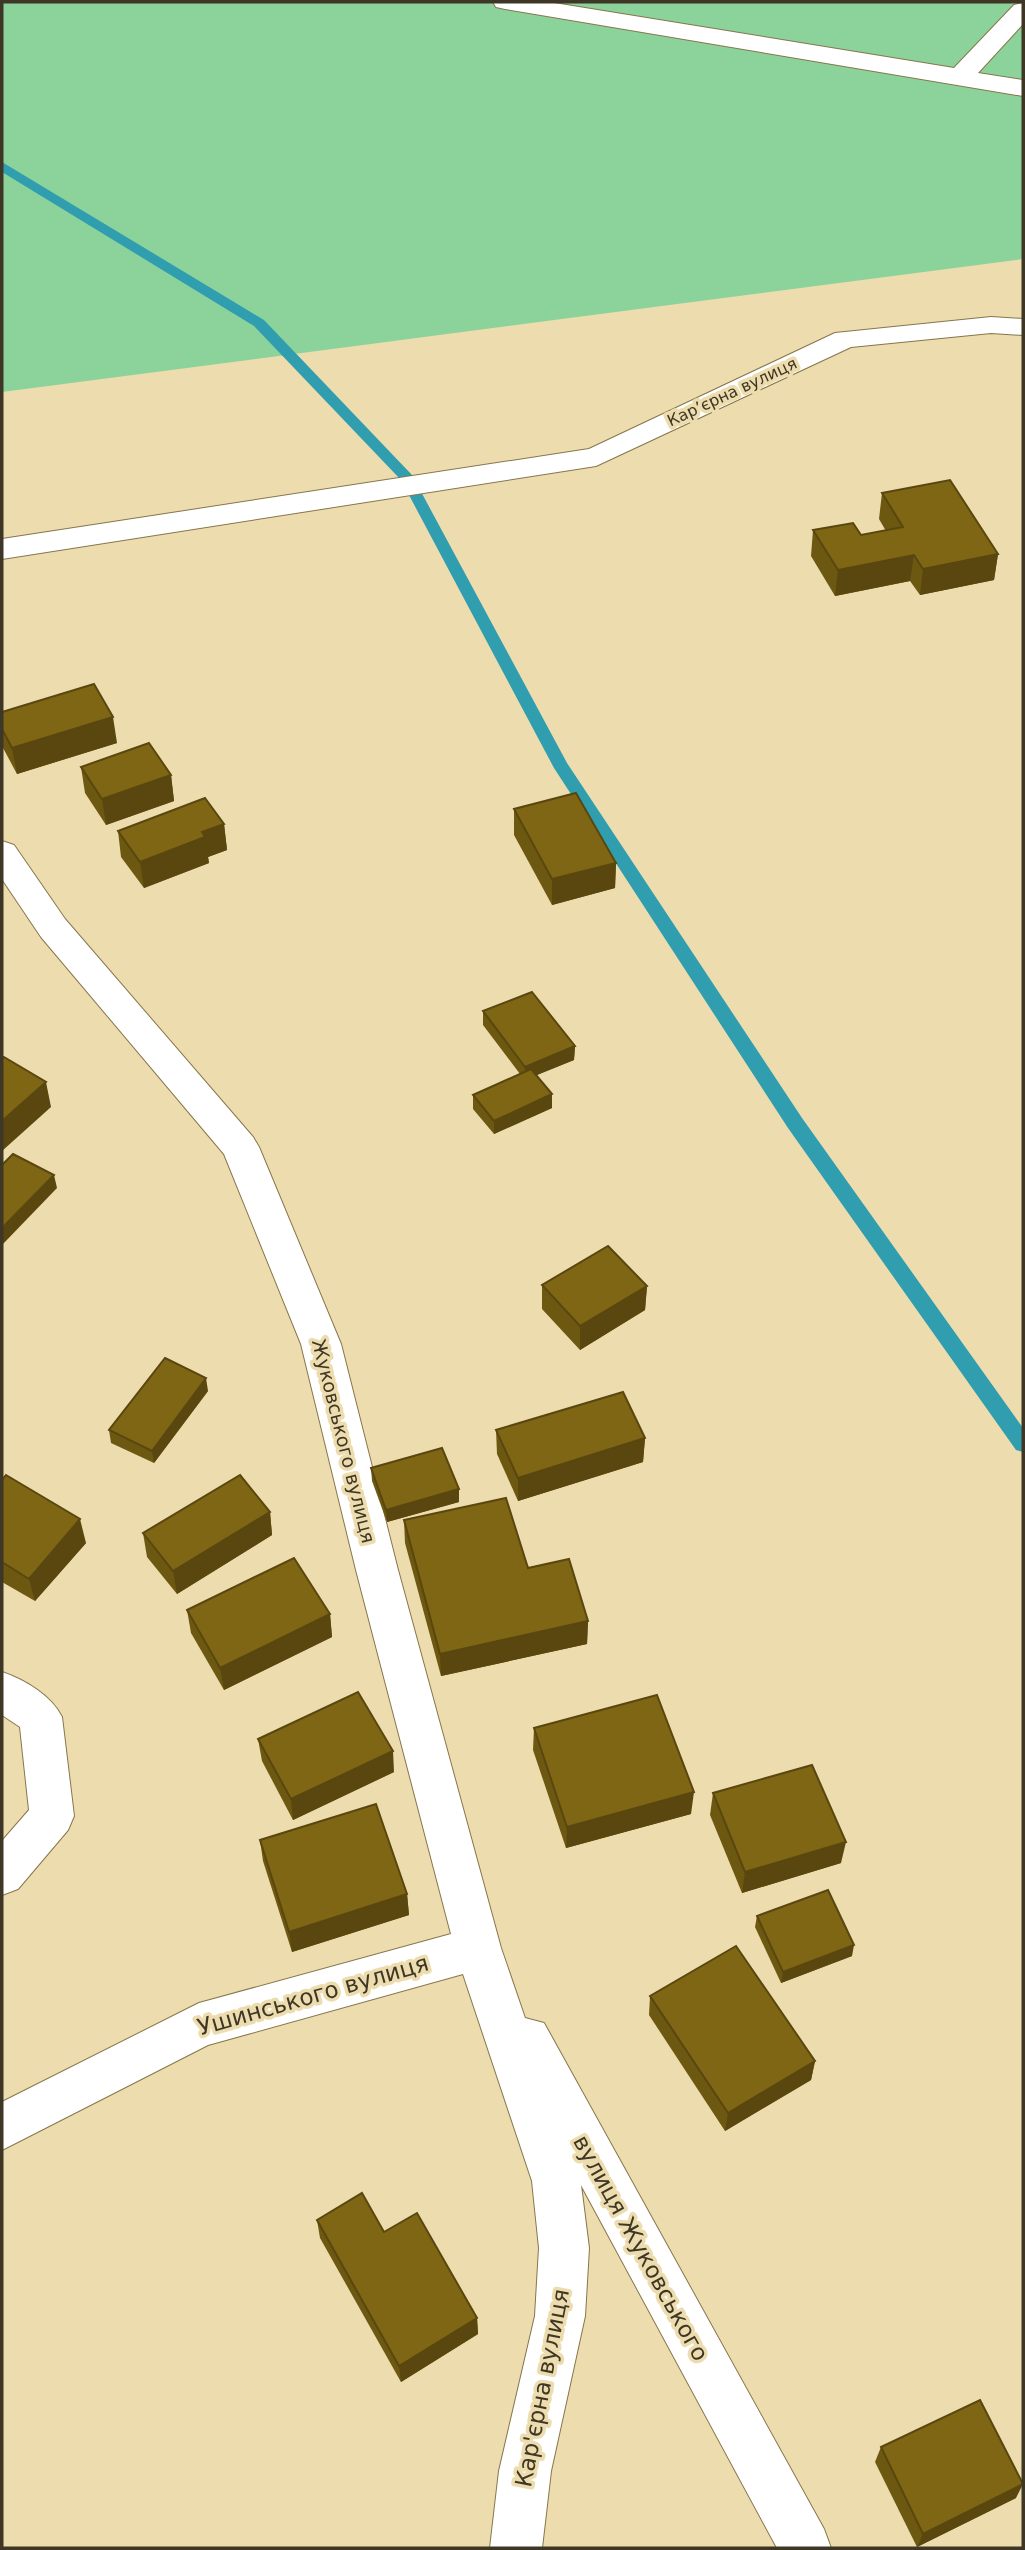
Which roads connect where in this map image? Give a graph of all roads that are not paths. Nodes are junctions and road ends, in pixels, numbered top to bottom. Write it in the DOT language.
graph roads {
  1 [pos="505,2"];
  2 [pos="566,6"];
  3 [pos="1023,10"];
  4 [pos="960,77"];
  5 [pos="1023,88"];
  6 [pos="1023,327"];
  7 [pos="2,549"];
  8 [pos="2,853"];
  9 [pos="2,1691"];
  10 [pos="2,1874"];
  11 [pos="478,1948"];
  12 [pos="2,2127"];
  13 [pos="516,2548"];
  14 [pos="805,2548"];
  1 -- 2 [label="street"];
  2 -- 4 [label="street"];
  3 -- 4 [label="street"];
  4 -- 5 [label="street"];
  6 -- 7 [label="street, Карʼєрна вулиця"];
  8 -- 11 [label="street, Жуковського вулиця"];
  9 -- 10 [label="street"];
  11 -- 12 [label="street, Ушинського вулиця"];
  11 -- 13 [label="street, Кар'єрна вулиця"];
  11 -- 14 [label="street, вулиця Жуковського"];
}
